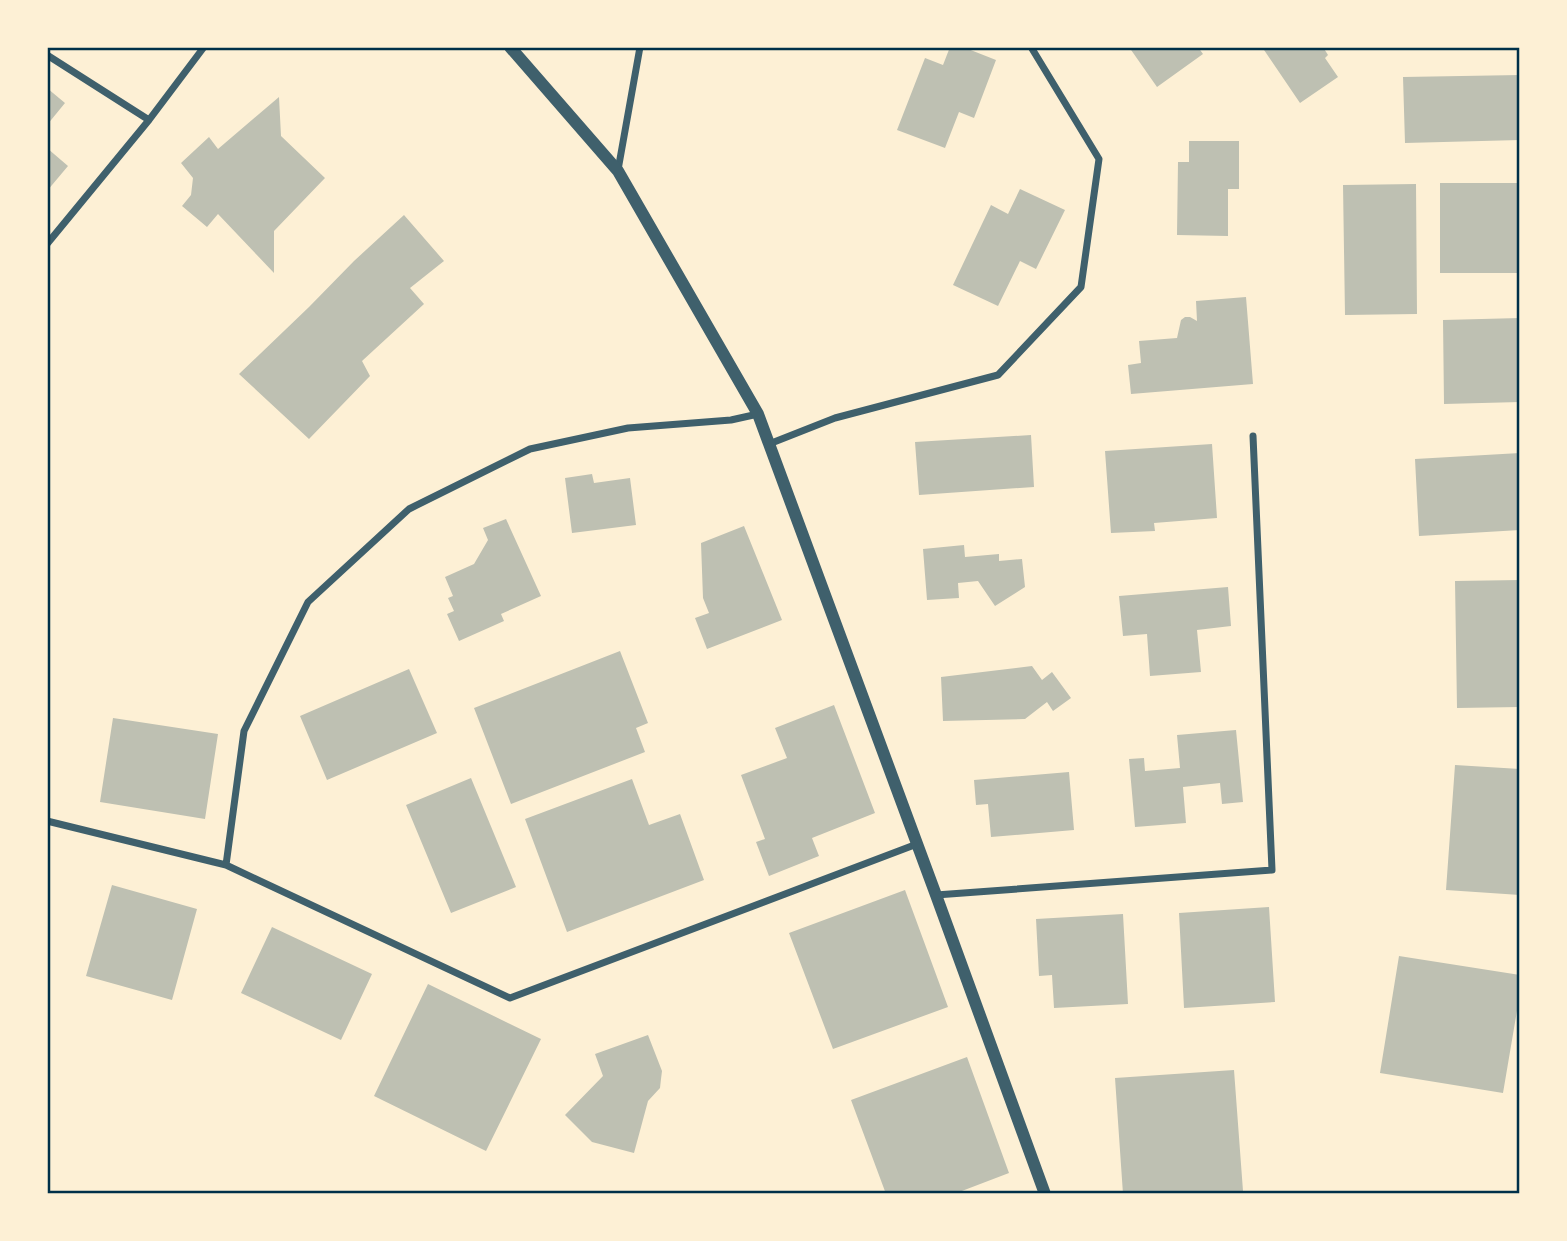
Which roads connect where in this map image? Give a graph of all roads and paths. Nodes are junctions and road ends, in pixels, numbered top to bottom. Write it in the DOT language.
graph roads {
  1 [pos="204,47"];
  2 [pos="510,47"];
  3 [pos="640,47"];
  4 [pos="1031,47"];
  5 [pos="47,55"];
  6 [pos="149,120"];
  7 [pos="618,171"];
  8 [pos="47,244"];
  9 [pos="758,414"];
  10 [pos="1252,436"];
  11 [pos="769,443"];
  12 [pos="47,821"];
  13 [pos="918,844"];
  14 [pos="226,865"];
  15 [pos="936,895"];
  16 [pos="1045,1194"];
  1 -- 6 [label="street"];
  2 -- 7 [label="street"];
  3 -- 7 [label="street"];
  4 -- 11 [label="street"];
  5 -- 6 [label="street"];
  6 -- 8 [label="street"];
  7 -- 9 [label="street"];
  9 -- 11 [label="street"];
  9 -- 14 [label="street"];
  10 -- 15 [label="street"];
  11 -- 13 [label="street"];
  12 -- 14 [label="street"];
  13 -- 14 [label="street"];
  13 -- 15 [label="street"];
  15 -- 16 [label="street"];
}
